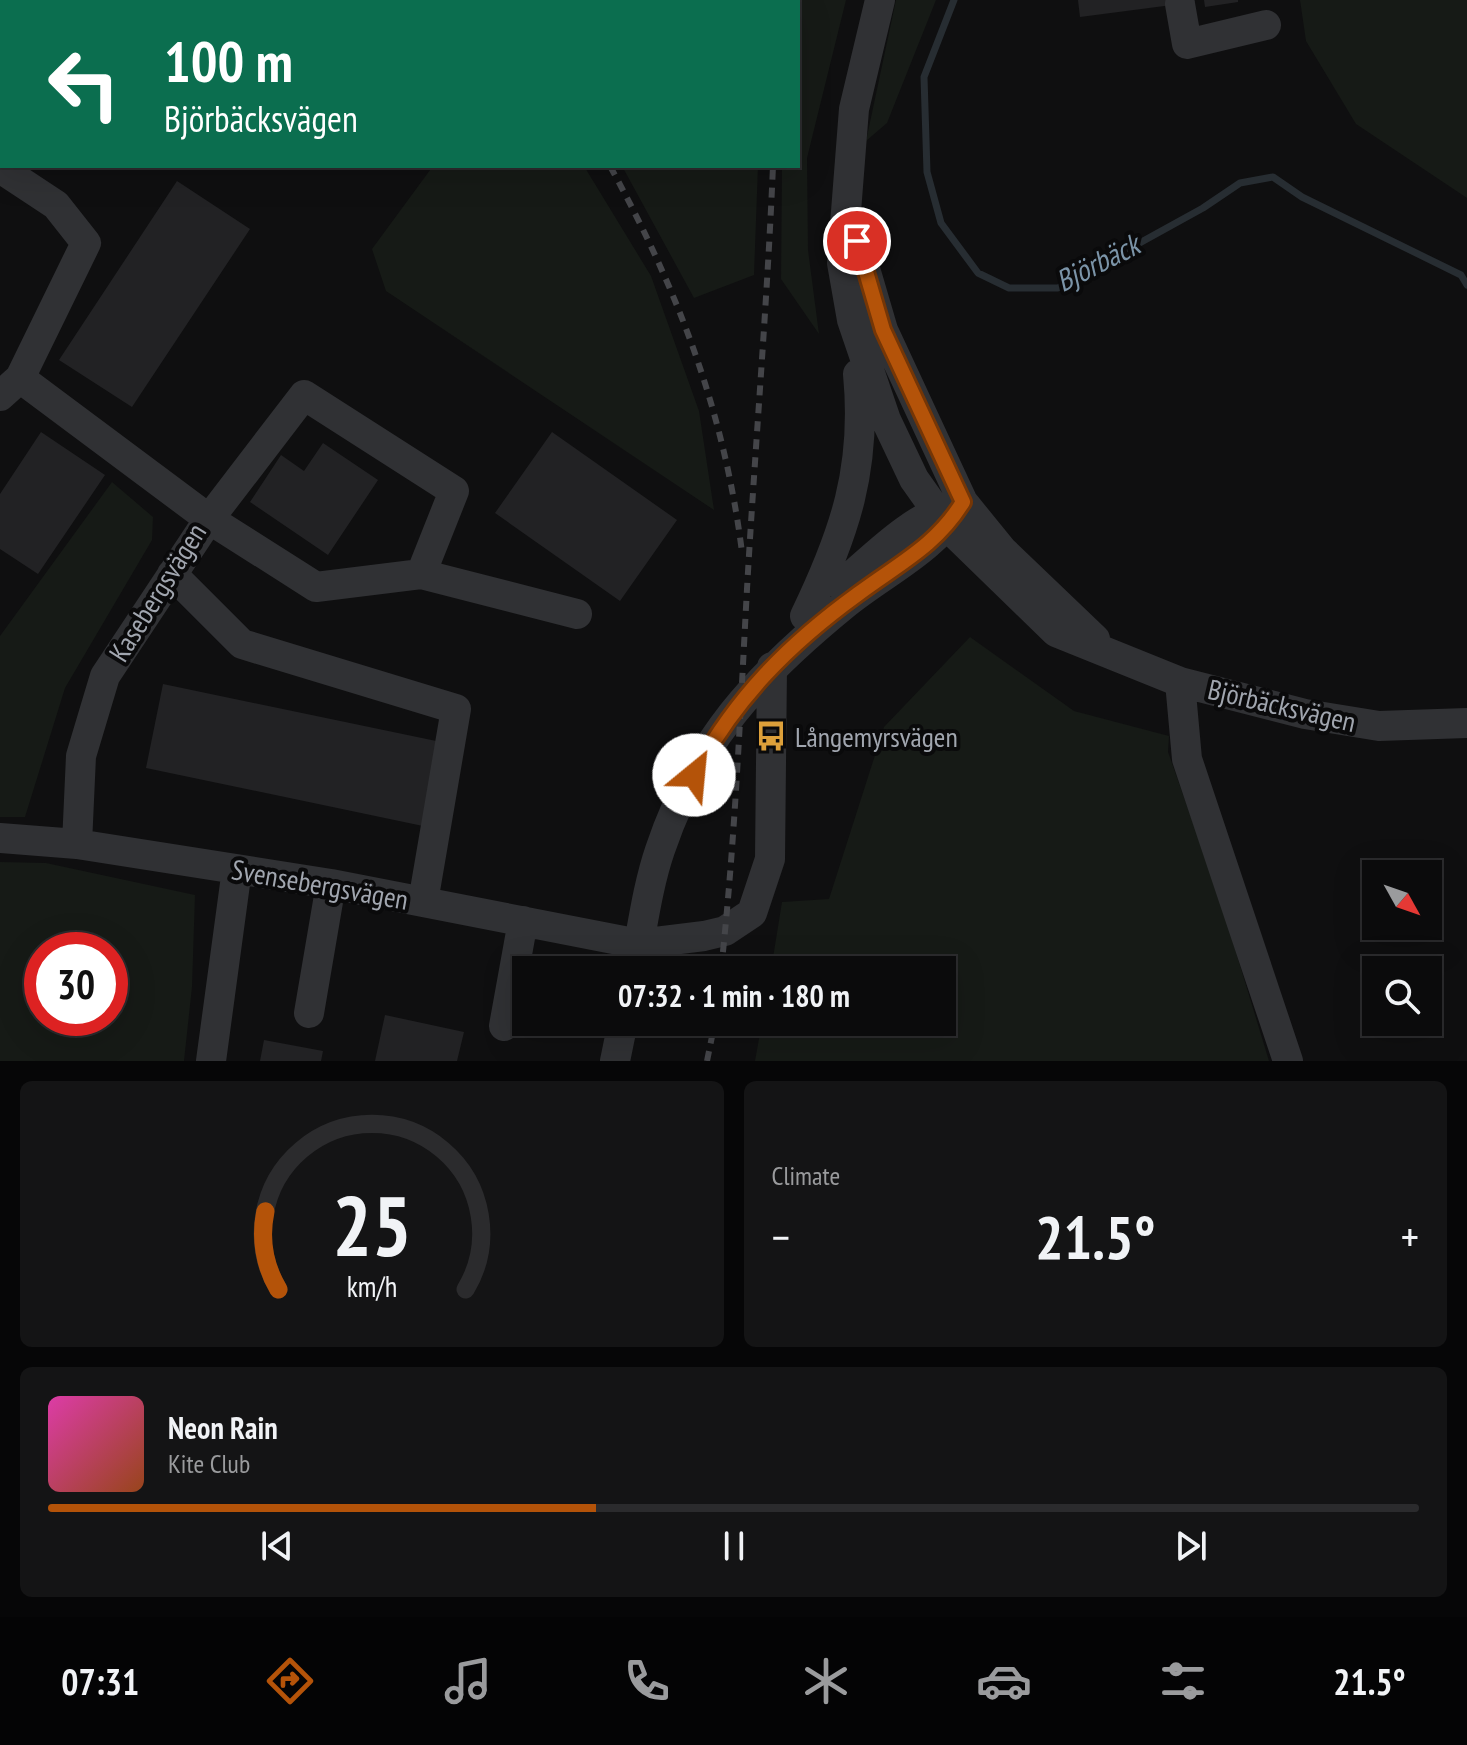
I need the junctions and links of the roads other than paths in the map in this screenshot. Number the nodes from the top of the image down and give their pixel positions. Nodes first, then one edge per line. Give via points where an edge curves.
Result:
1 (880, 0) edge
2 (1180, 4) dead end
3 (1266, 25) dead end
4 (0, 168) edge
5 (846, 191) junction
6 (852, 320) junction
7 (10, 387) edge
8 (949, 514) junction
9 (209, 519) junction
10 (172, 574) junction
11 (421, 574) junction
12 (577, 614) dead end
13 (805, 616) junction
14 (778, 660) junction
15 (1180, 682) junction
16 (1467, 723) edge
17 (0, 838) edge
18 (77, 844) junction
19 (237, 869) junction
20 (331, 884) junction
21 (423, 902) junction
22 (523, 921) junction
23 (633, 956) edge
24 (636, 956) edge
25 (639, 956) edge
26 (309, 1013) dead end
27 (504, 1026) dead end
28 (620, 1036) edge
29 (211, 1061) edge
30 (615, 1061) edge
31 (1288, 1061) edge

1 - 5 street, Björbäcksvägen via 854,109
2 - 3 street via 1187,44
4 - 7 street, Kasebergsvägen via 56,205 86,243
5 - 6 street, Björbäcksvägen via 842,263
5 - 8 street, Björbäcksvägen via 862,266
6 - 8 street, Björbäcksvägen via 886,420 914,479
6 - 13 street via 863,422 853,492 836,552
7 - 9 street, Kasebergsvägen
8 - 13 street via 907,530
8 - 14 street via 923,551 858,594
8 - 15 street, Björbäcksvägen via 1002,550 1105,649
9 - 10 street, Kasebergsvägen
9 - 11 street via 316,587
9 - 11 street via 304,395 454,491
10 - 18 street, Kasebergsvägen via 105,676 81,756
10 - 21 street via 242,644 456,709
11 - 12 street
13 - 14 street
14 - 24 street via 717,731 682,797 659,852
14 - 25 street, Svensebergsvägen via 770,859 752,913 725,931
15 - 16 street, Björbäcksvägen via 1305,714 1379,726
15 - 31 street via 1187,759
17 - 18 street, Svensebergsvägen
18 - 19 street, Svensebergsvägen
19 - 20 street, Svensebergsvägen
19 - 29 street
20 - 21 street, Svensebergsvägen
20 - 26 street
21 - 22 street, Svensebergsvägen
22 - 23 street, Svensebergsvägen
22 - 27 street
28 - 30 street

